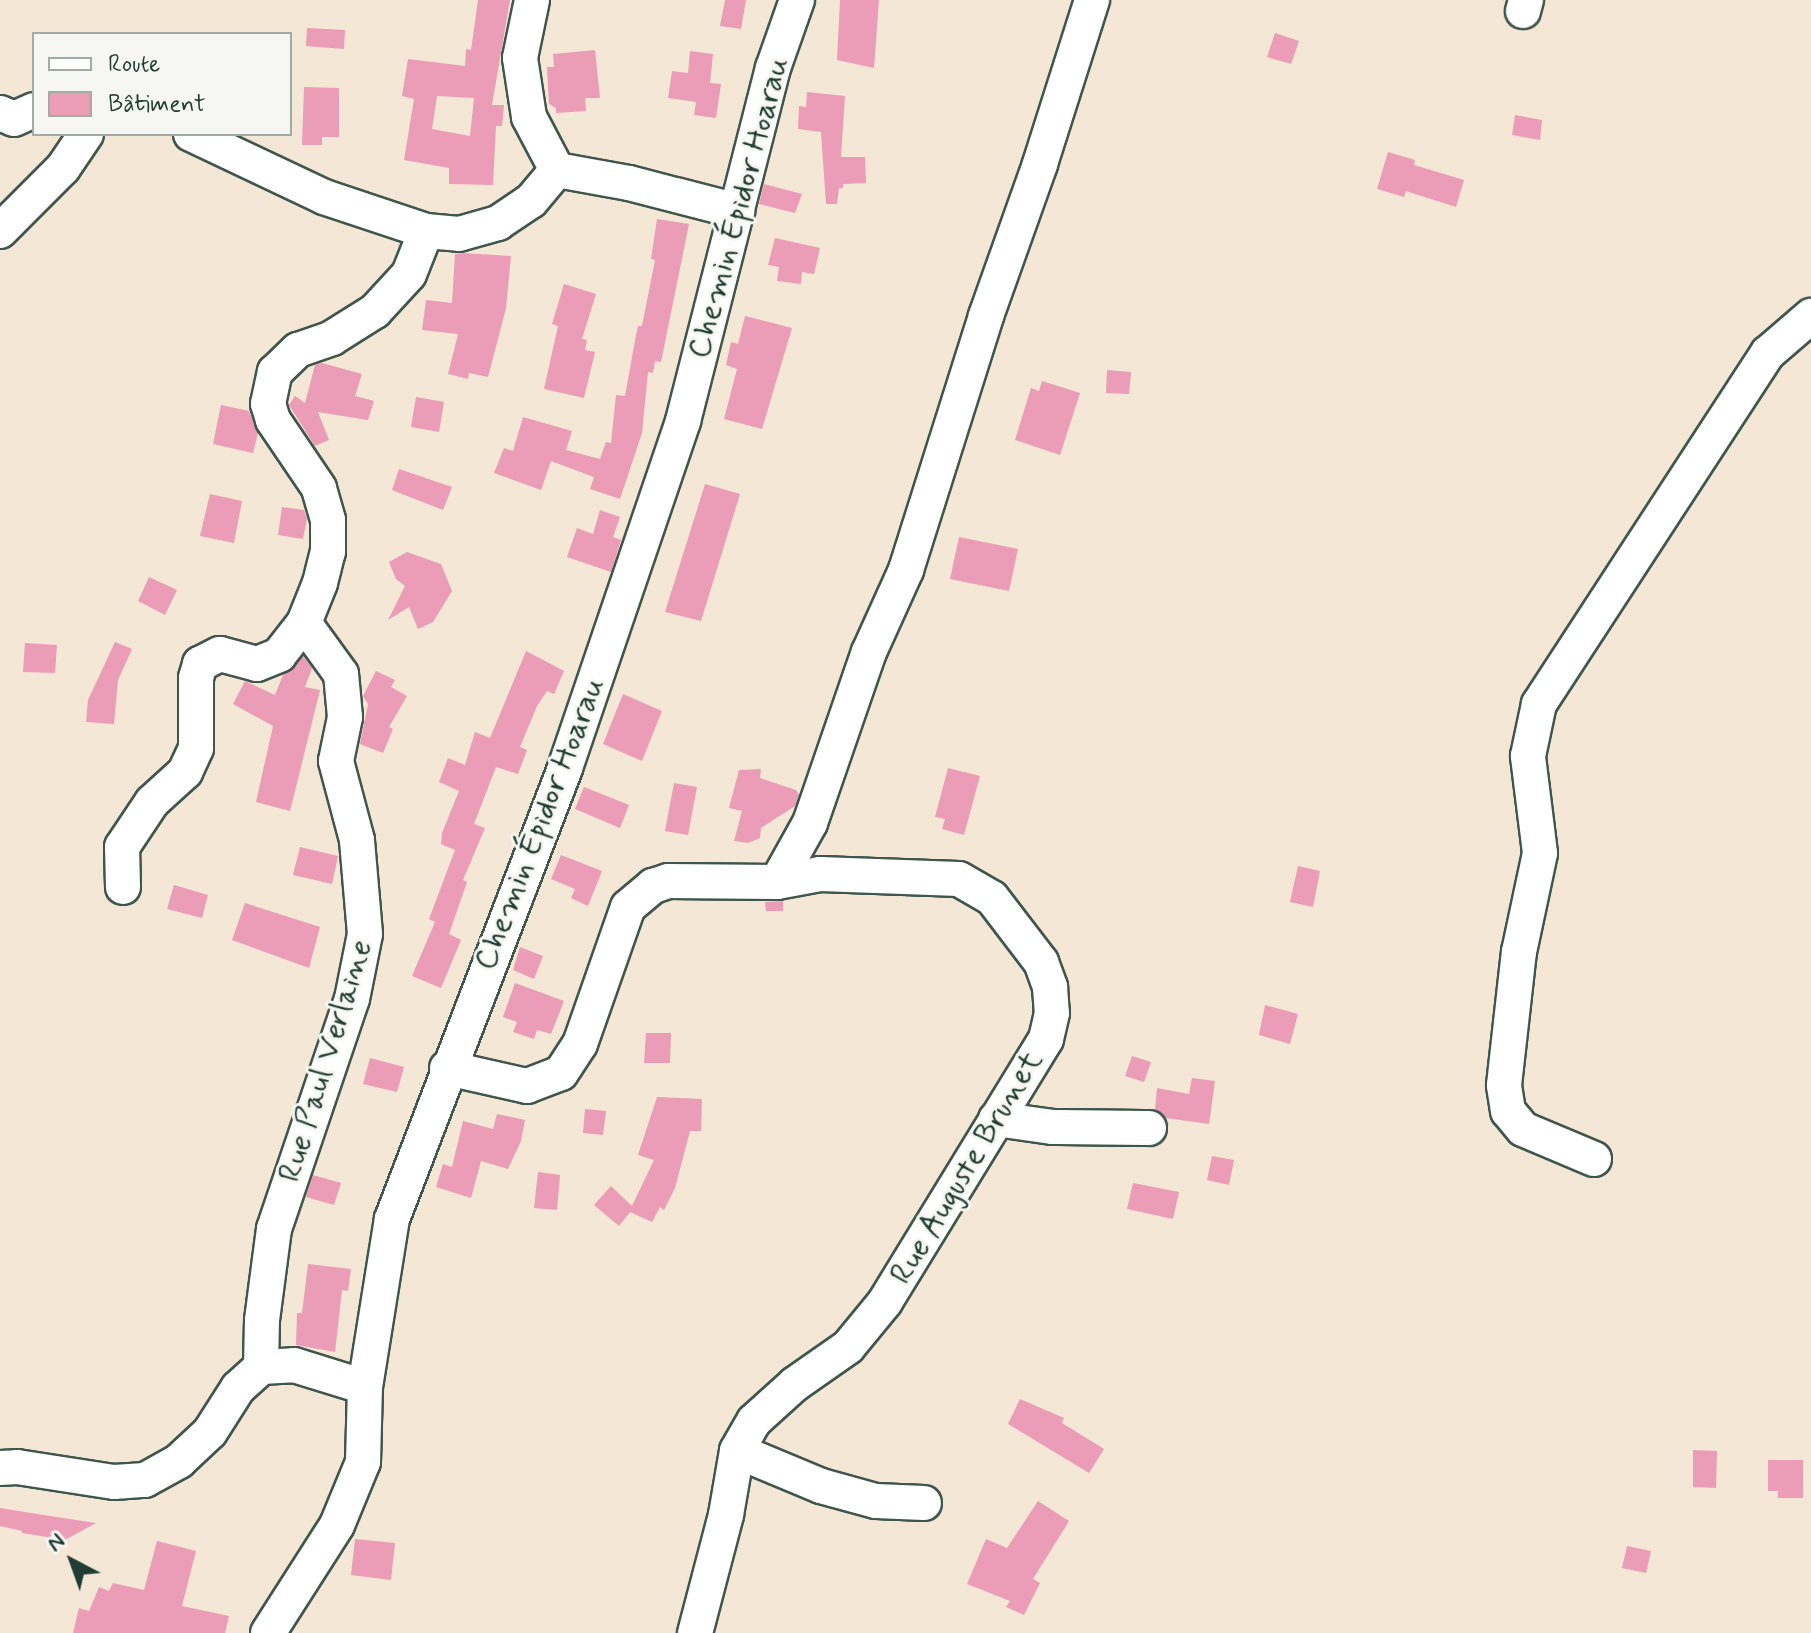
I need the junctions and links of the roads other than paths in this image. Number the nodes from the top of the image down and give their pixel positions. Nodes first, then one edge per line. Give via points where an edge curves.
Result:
1 (532, 0) edge
2 (797, 0) edge
3 (1092, 0) edge
4 (32, 111) edge
5 (0, 113) edge
6 (85, 136) edge
7 (195, 136) edge
8 (557, 170) junction
9 (737, 211) junction
10 (0, 231) edge
11 (426, 231) junction
12 (1811, 316) edge
13 (304, 623) junction
14 (777, 882) junction
15 (123, 887) dead end
16 (447, 1068) junction
17 (996, 1119) junction
18 (1149, 1128) dead end
19 (1594, 1159) dead end
20 (261, 1367) junction
21 (365, 1387) junction
22 (737, 1451) junction
23 (0, 1468) edge
24 (924, 1503) dead end
25 (268, 1633) edge
26 (695, 1633) edge

1 - 8 street via 520,58 529,117
2 - 9 street, Chemin Épidor Hoarau via 773,68
3 - 14 street via 906,570 869,652 810,823
4 - 5 street via 14,119
6 - 10 street via 63,168
7 - 11 street via 324,197
8 - 9 street
8 - 11 street via 531,201 498,223 459,234
9 - 16 street, Chemin Épidor Hoarau via 683,421 565,768
11 - 13 street via 409,274 375,311 285,359 269,388 273,420 319,488 328,520 328,552
12 - 19 street via 1768,353 1539,704 1528,756 1540,853 1519,952 1504,1085 1508,1111 1523,1129
13 - 15 street via 269,661 245,663 220,654 200,664 196,748 185,772 152,802 122,847
13 - 20 street, Rue Paul Verlaine via 341,674 345,717 336,761 357,840 365,934 352,999 274,1229
14 - 16 street, Rue Auguste Brunet via 668,881 639,895 621,922 573,1060 561,1073 527,1086
14 - 17 street, Rue Auguste Brunet via 820,874 959,879 992,898 1041,962 1052,1013 1046,1039
16 - 21 street, Chemin Épidor Hoarau via 392,1219
17 - 18 street via 1053,1127
17 - 22 street, Rue Auguste Brunet via 885,1302 848,1347 754,1421
20 - 21 street via 294,1365
20 - 23 street via 238,1388 210,1432 179,1461 145,1480 114,1482
21 - 25 street, Chemin Épidor Hoarau via 363,1462 337,1525
22 - 24 street via 862,1498
22 - 26 street, Rue Auguste Brunet

